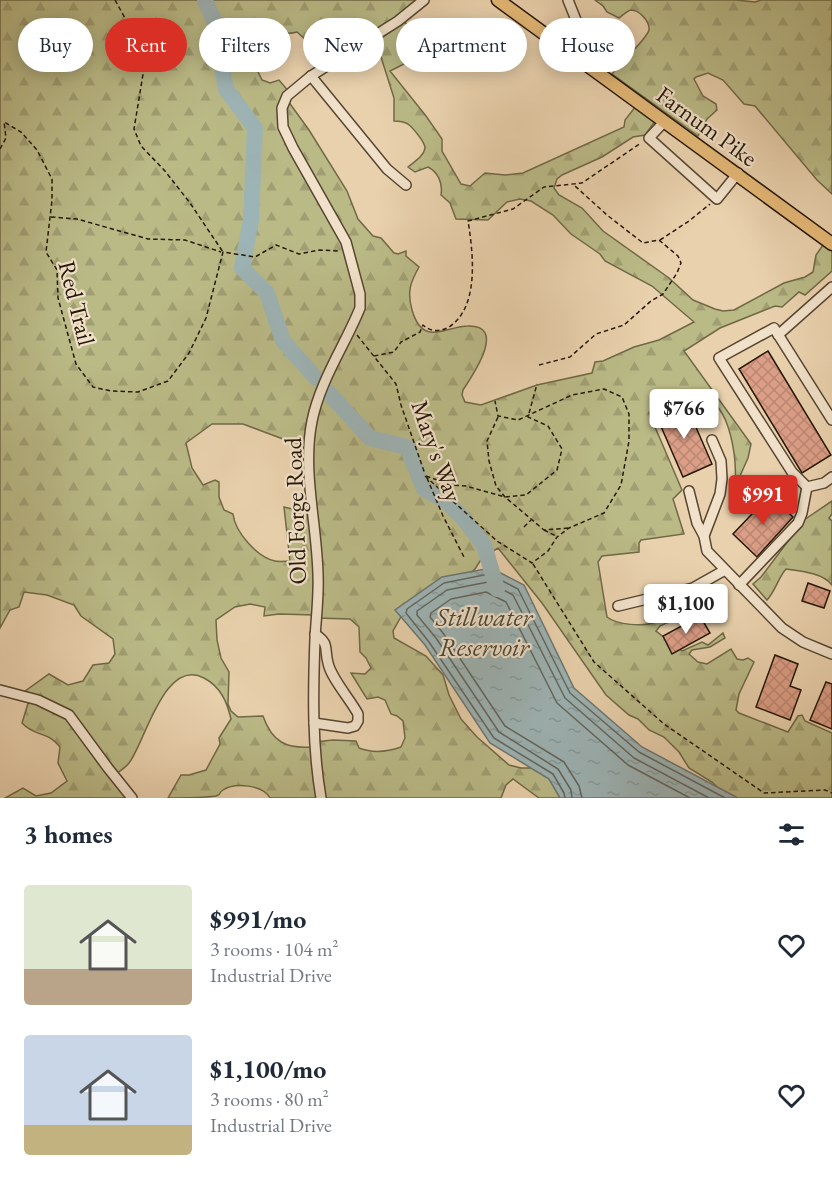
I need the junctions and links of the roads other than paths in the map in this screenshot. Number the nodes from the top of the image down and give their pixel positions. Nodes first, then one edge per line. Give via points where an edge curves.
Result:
1 (424, 0) edge
2 (498, 0) edge
3 (568, 0) edge
4 (575, 18) edge
5 (539, 30) edge
6 (596, 72) edge
7 (311, 76) junction
8 (665, 122) junction
9 (738, 173) junction
10 (406, 185) dead end
11 (832, 244) edge
12 (832, 287) edge
13 (778, 336) junction
14 (832, 420) edge
15 (712, 440) dead end
16 (832, 477) edge
17 (807, 487) junction
18 (689, 491) dead end
19 (704, 536) junction
20 (725, 570) junction
21 (739, 585) junction
22 (618, 606) dead end
23 (315, 634) junction
24 (832, 654) edge
25 (314, 662) junction
26 (328, 662) junction
27 (0, 690) edge
28 (314, 723) junction
29 (132, 798) edge
30 (321, 798) edge

1 - 7 street, Old Forge Road
2 - 5 main road, Farnum Pike
3 - 4 street
6 - 8 main road, Farnum Pike
7 - 10 street via 387,169
7 - 23 street, Old Forge Road via 284,101 283,127 343,235 360,294 360,308 320,394 308,444 318,576
8 - 9 main road, Farnum Pike
8 - 9 street via 649,138 717,199
9 - 11 main road, Farnum Pike
12 - 13 street
13 - 14 street
13 - 17 street via 774,328 719,358 792,472
15 - 19 street via 721,461 722,479
16 - 17 street
17 - 21 street via 798,523
18 - 19 street
19 - 20 street via 707,551
20 - 21 street
20 - 22 street via 693,588
21 - 24 street via 783,628
23 - 25 street, Old Forge Road
23 - 26 street via 324,640
25 - 26 street
25 - 28 street, Old Forge Road
26 - 28 street via 358,714 358,721 348,728
27 - 29 street via 38,700 69,715
28 - 30 street, Old Forge Road

